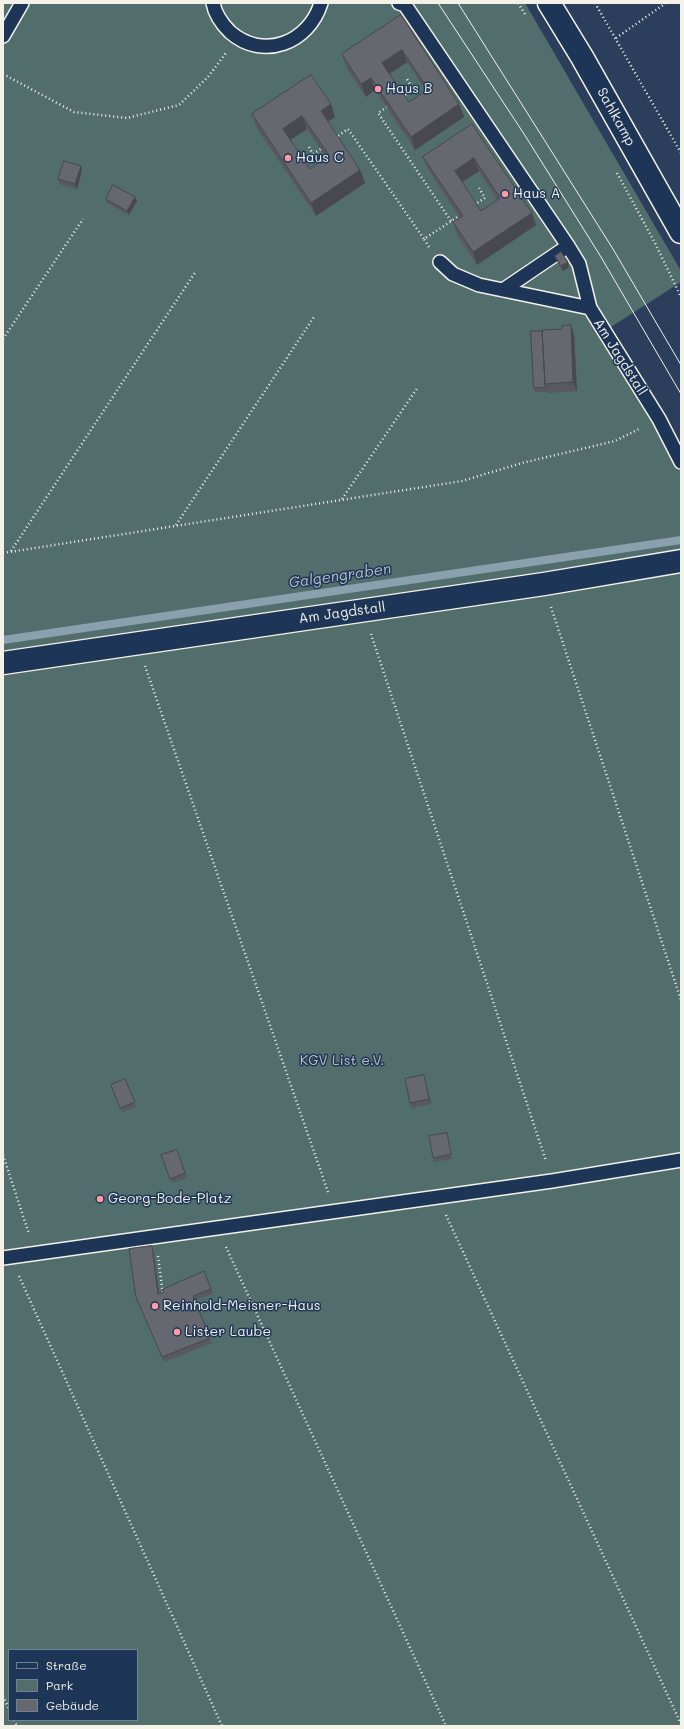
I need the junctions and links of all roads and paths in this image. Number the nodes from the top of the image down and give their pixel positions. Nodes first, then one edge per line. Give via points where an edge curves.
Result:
1 (22, 3) edge
2 (213, 3) edge
3 (320, 3) edge
4 (399, 3) edge
5 (518, 3) edge
6 (549, 3) edge
7 (595, 3) edge
8 (666, 3) edge
9 (526, 16) dead end
10 (3, 36) edge
11 (237, 38) junction
12 (616, 38) junction
13 (3, 74) edge
14 (407, 80) dead end
15 (402, 97) edge
16 (387, 107) edge
17 (335, 138) edge
18 (309, 147) dead end
19 (321, 149) edge
20 (681, 153) edge
21 (614, 168) dead end
22 (478, 188) dead end
23 (474, 205) edge
24 (459, 216) edge
25 (83, 219) dead end
26 (451, 221) junction
27 (680, 229) edge
28 (424, 240) junction
29 (568, 246) junction
30 (440, 262) joint
31 (196, 271) dead end
32 (503, 290) junction
33 (681, 297) edge
34 (590, 308) junction
35 (314, 317) dead end
36 (3, 338) edge
37 (418, 387) dead end
38 (660, 419) junction
39 (681, 462) edge
40 (342, 500) junction
41 (176, 526) junction
42 (10, 552) junction
43 (3, 553) edge
44 (681, 562) edge
45 (544, 584) junction
46 (366, 610) junction
47 (141, 641) junction
48 (3, 663) edge
49 (681, 1000) edge
50 (3, 1156) edge
51 (681, 1160) edge
52 (552, 1181) junction
53 (440, 1196) junction
54 (335, 1211) junction
55 (218, 1228) junction
56 (155, 1237) junction
57 (35, 1254) junction
58 (7, 1258) edge
59 (163, 1298) edge
60 (3, 1696) edge
61 (8, 1708) edge
62 (681, 1724) edge
63 (222, 1726) edge
64 (446, 1726) edge

1 - 10 lane
2 - 11 lane via 223,25
3 - 11 lane via 317,14 307,29 292,41 267,46 254,45
4 - 29 lane via 405,5
5 - 9 path
6 - 27 street, Sahlkamp
7 - 12 path
8 - 12 path
11 - 13 path via 208,77 179,105 127,118 74,112
12 - 20 path
14 - 15 path via 413,89
16 - 26 path via 378,113
17 - 28 path via 348,129
18 - 19 path via 313,154
21 - 33 path
22 - 23 path via 485,198
24 - 26 path
25 - 36 path
26 - 28 path
28 - 30 path
29 - 32 lane
29 - 34 lane via 579,264
30 - 32 lane, Am Jagdstall via 453,274 479,285
31 - 42 path
32 - 34 lane, Am Jagdstall
34 - 38 lane, Am Jagdstall
35 - 41 path
37 - 40 path
38 - 39 lane, Am Jagdstall
38 - 40 path via 615,441 522,463 462,481
40 - 41 path
41 - 42 path
42 - 43 path
44 - 45 street, Am Jagdstall
45 - 46 street, Am Jagdstall
45 - 49 path
46 - 47 street, Am Jagdstall
46 - 52 path via 370,629
47 - 48 street, Am Jagdstall
47 - 54 path via 145,665
50 - 57 path
51 - 52 lane
52 - 53 lane
53 - 54 lane
53 - 62 path via 446,1214
54 - 55 lane
55 - 56 lane
55 - 64 path
56 - 57 lane
56 - 59 path
57 - 58 lane
58 - 63 path
60 - 61 path

